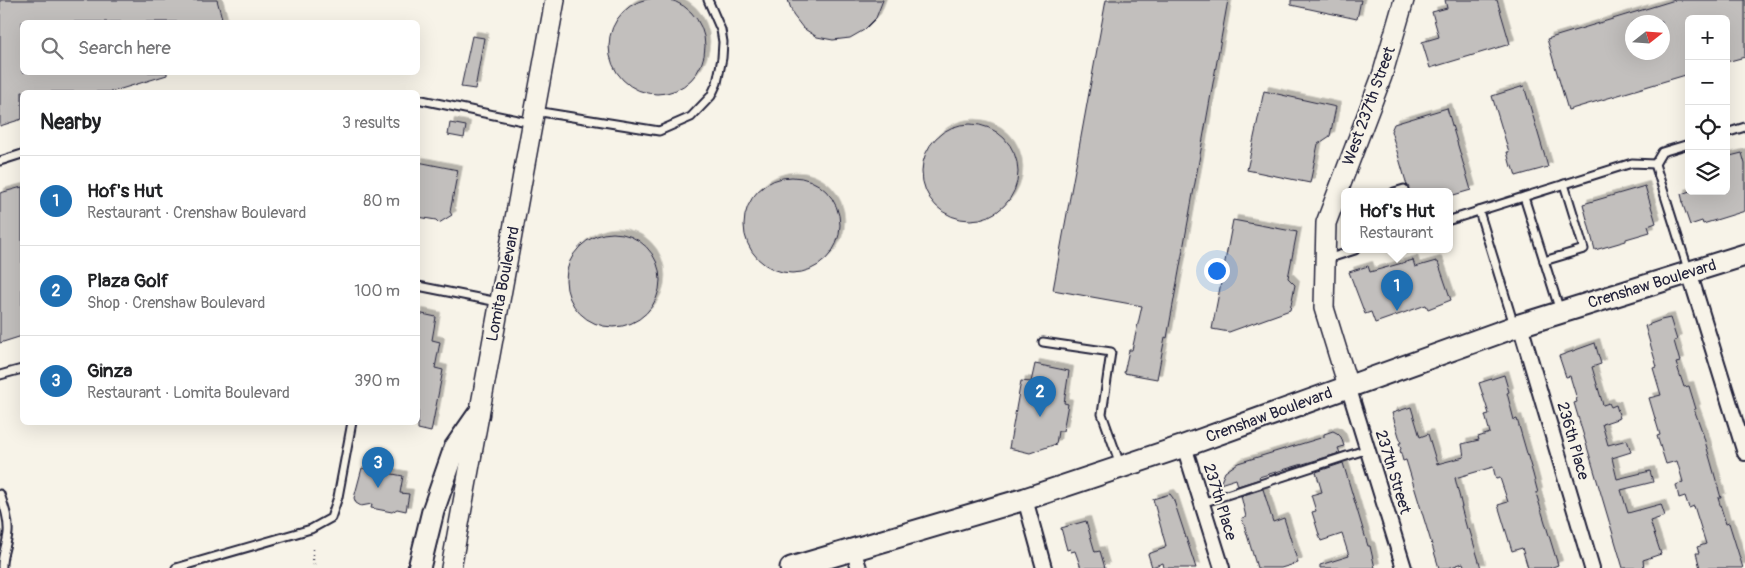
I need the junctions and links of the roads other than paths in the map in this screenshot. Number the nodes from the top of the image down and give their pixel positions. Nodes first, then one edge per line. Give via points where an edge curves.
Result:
1 (555, 0) edge
2 (708, 0) edge
3 (1404, 0) edge
4 (422, 100) dead end
5 (533, 117) junction
6 (1745, 127) edge
7 (1730, 132) edge
8 (1685, 145) edge
9 (20, 155) edge
10 (0, 161) edge
11 (1655, 164) junction
12 (1564, 184) junction
13 (1343, 188) edge
14 (1341, 193) edge
15 (1524, 197) junction
16 (1479, 211) junction
17 (1453, 219) edge
18 (1345, 253) edge
19 (1745, 255) edge
20 (1325, 259) junction
21 (1544, 261) junction
22 (1689, 272) junction
23 (420, 286) edge
24 (499, 302) junction
25 (1560, 312) junction
26 (1517, 326) junction
27 (1043, 342) dead end
28 (20, 370) edge
29 (0, 375) edge
30 (1348, 386) junction
31 (478, 415) junction
32 (351, 425) edge
33 (1184, 446) junction
34 (1368, 449) junction
35 (1745, 453) edge
36 (1121, 467) junction
37 (0, 494) edge
38 (1025, 499) junction
39 (1202, 503) junction
40 (856, 559) edge
41 (2, 568) edge
42 (176, 568) edge
43 (419, 568) edge
44 (450, 568) edge
45 (791, 568) edge
46 (1044, 568) edge
47 (1222, 568) edge
48 (1404, 568) edge
49 (1592, 568) edge

1 - 5 main road, Lomita Boulevard
2 - 5 lane via 721,30 722,58 711,96 691,117 659,131
3 - 13 main road, West 237th Street via 1382,76
4 - 5 lane
5 - 24 main road, Lomita Boulevard
6 - 7 lane
8 - 11 lane via 1662,152
9 - 10 lane
11 - 12 lane via 1632,163
11 - 22 lane
12 - 15 lane
12 - 21 lane via 1584,249
14 - 20 main road, West 237th Street via 1326,223
15 - 16 lane
15 - 21 lane
16 - 17 lane
16 - 26 lane
18 - 20 lane
19 - 22 main road, Crenshaw Boulevard
20 - 30 main road, West 237th Street via 1324,308
21 - 25 lane
22 - 25 main road, Crenshaw Boulevard
22 - 35 street
23 - 24 lane
24 - 31 main road, Lomita Boulevard
25 - 26 main road, Crenshaw Boulevard
26 - 30 main road, Crenshaw Boulevard
26 - 49 street, 236th Place
27 - 36 lane via 1110,352 1102,414
28 - 29 lane
30 - 33 main road, Crenshaw Boulevard
30 - 34 street, 237th Street
31 - 43 main road via 455,448 433,511
31 - 44 main road, Lomita Boulevard
32 - 42 lane via 331,518 312,529
33 - 36 main road, Crenshaw Boulevard
33 - 39 street, 237th Place
34 - 39 lane
34 - 48 street, 237th Street
36 - 38 main road, Crenshaw Boulevard
37 - 41 lane via 8,533
38 - 40 main road, Crenshaw Boulevard
38 - 46 street
39 - 47 street, 237th Place
40 - 45 main road, Crenshaw Boulevard

